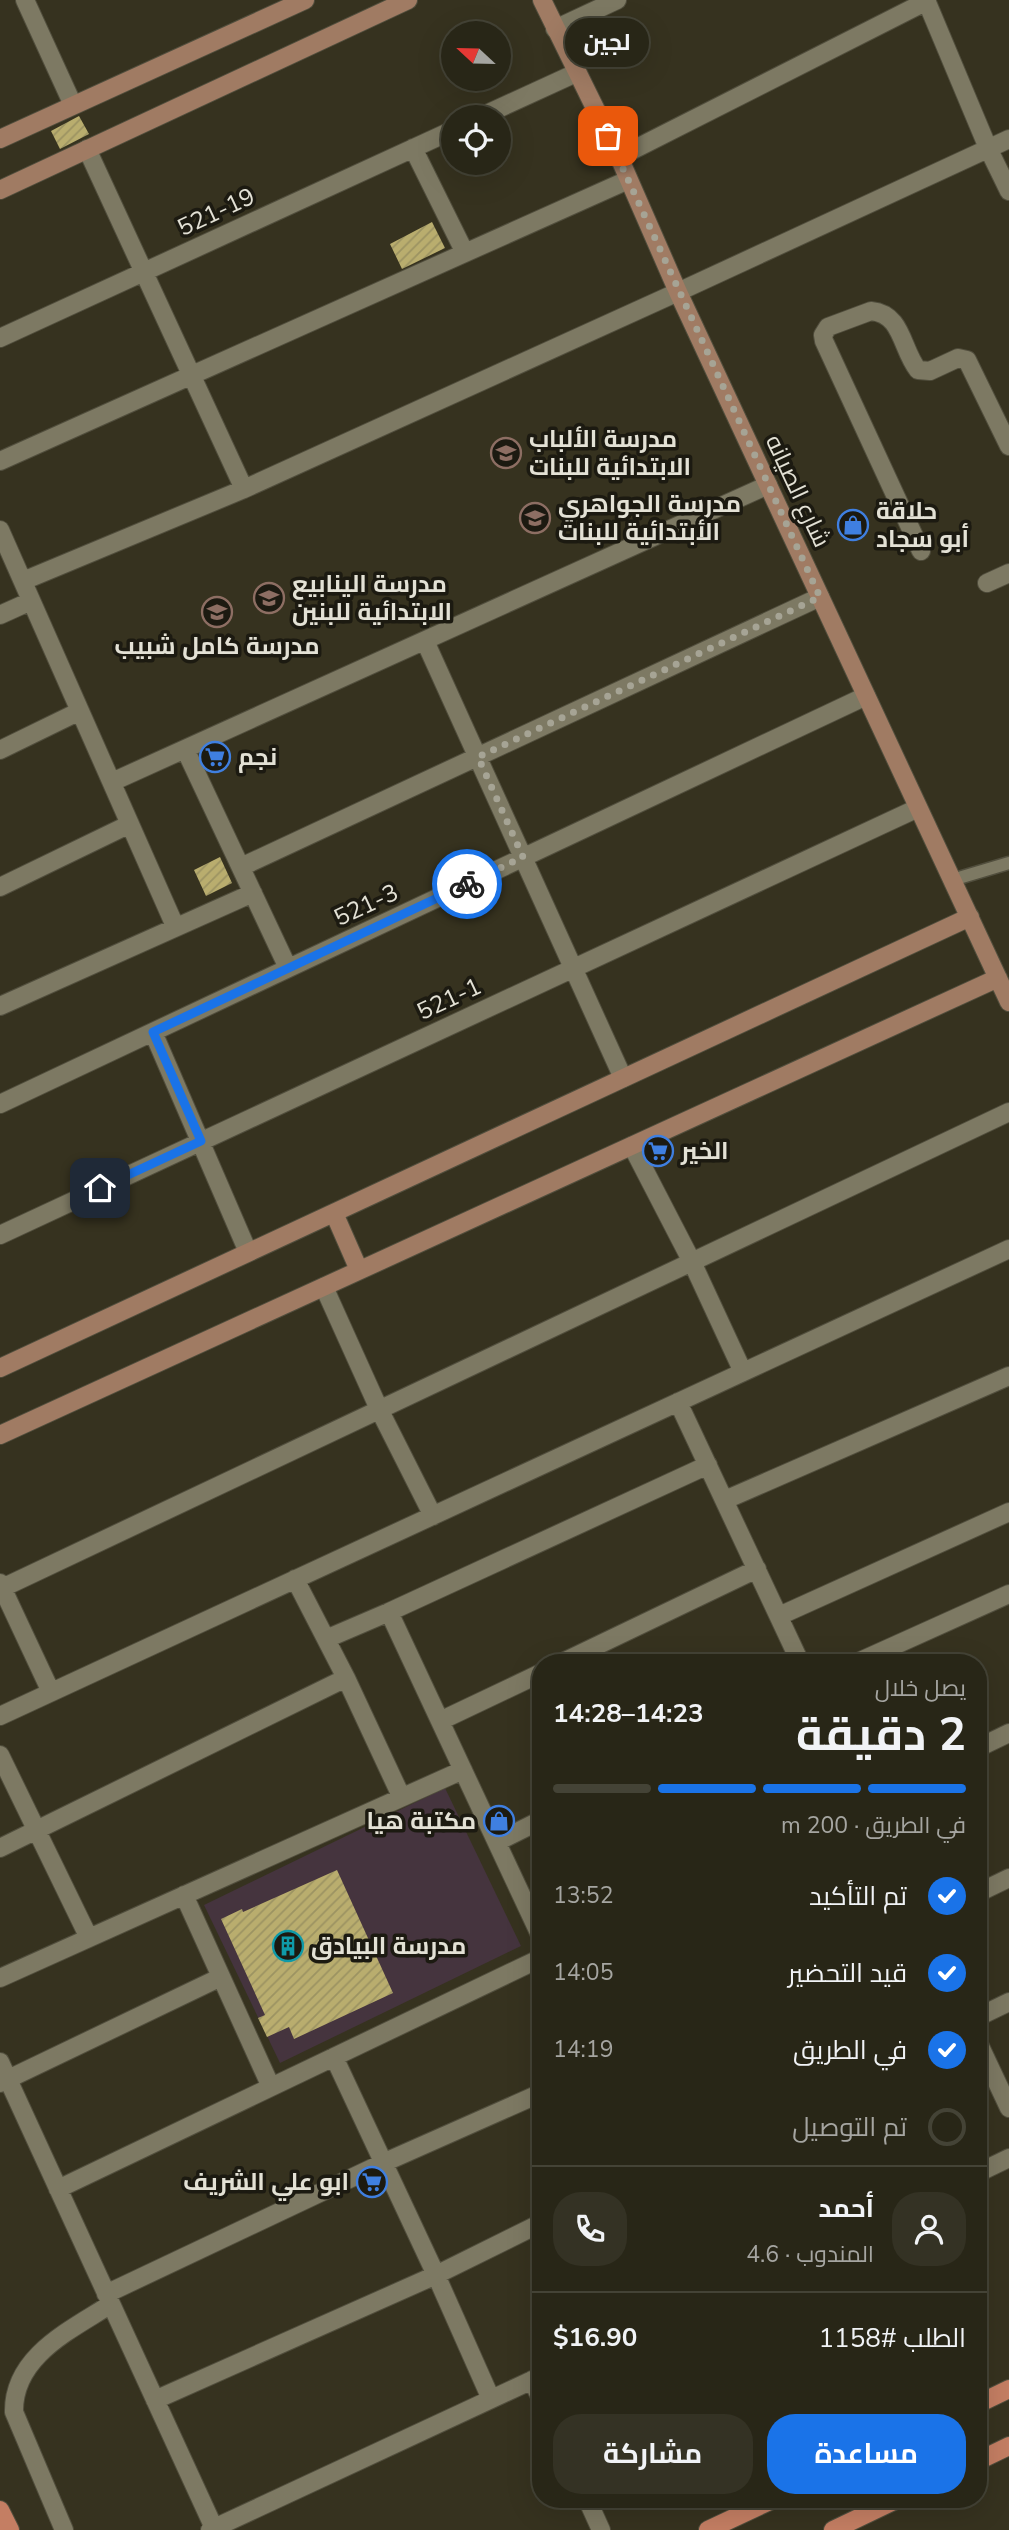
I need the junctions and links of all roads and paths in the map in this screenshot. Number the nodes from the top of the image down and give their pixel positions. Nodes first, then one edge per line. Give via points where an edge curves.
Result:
1 (25, 0) edge
2 (305, 0) edge
3 (408, 0) edge
4 (542, 0) edge
5 (617, 0) edge
6 (927, 1) edge
7 (555, 29) junction
8 (576, 73) junction
9 (506, 105) edge
10 (73, 106) junction
11 (441, 135) edge
12 (0, 139) edge
13 (1009, 139) edge
14 (413, 148) junction
15 (988, 148) junction
16 (87, 149) junction
17 (619, 157) junction
18 (628, 180) junction
19 (0, 190) edge
20 (1009, 191) edge
21 (465, 253) junction
22 (144, 272) junction
23 (678, 292) junction
24 (0, 338) edge
25 (192, 375) junction
26 (1009, 446) edge
27 (0, 461) edge
28 (768, 485) junction
29 (244, 489) junction
30 (0, 530) edge
31 (921, 551) dead end
32 (1009, 573) edge
33 (23, 581) junction
34 (987, 583) dead end
35 (820, 597) junction
36 (31, 601) junction
37 (0, 615) edge
38 (425, 640) junction
39 (866, 696) junction
40 (80, 711) junction
41 (185, 749) junction
42 (0, 750) edge
43 (478, 757) junction
44 (112, 782) junction
45 (918, 808) junction
46 (130, 824) junction
47 (523, 857) junction
48 (1009, 863) edge
49 (242, 867) junction
50 (952, 880) junction
51 (0, 887) edge
52 (253, 892) junction
53 (970, 917) junction
54 (176, 926) junction
55 (289, 968) junction
56 (573, 968) junction
57 (1004, 975) edge
58 (1009, 1002) edge
59 (0, 1006) edge
60 (153, 1032) junction
61 (623, 1078) junction
62 (0, 1104) edge
63 (1009, 1112) edge
64 (201, 1141) junction
65 (632, 1146) junction
66 (334, 1213) junction
67 (0, 1235) edge
68 (1009, 1249) edge
69 (248, 1252) junction
70 (692, 1262) junction
71 (359, 1270) junction
72 (324, 1287) junction
73 (0, 1368) edge
74 (744, 1372) junction
75 (1009, 1376) edge
76 (678, 1402) junction
77 (379, 1409) junction
78 (0, 1435) edge
79 (708, 1465) junction
80 (725, 1500) junction
81 (1009, 1512) edge
82 (433, 1516) junction
83 (757, 1569) junction
84 (295, 1579) junction
85 (1, 1586) edge
86 (1009, 1594) edge
87 (389, 1612) junction
88 (779, 1616) junction
89 (326, 1639) junction
90 (580, 1654) edge
91 (796, 1654) edge
92 (876, 1654) edge
93 (532, 1677) edge
94 (346, 1678) junction
95 (51, 1692) junction
96 (0, 1716) edge
97 (440, 1721) junction
98 (1009, 1733) edge
99 (987, 1744) edge
100 (0, 1755) edge
101 (463, 1770) junction
102 (401, 1796) junction
103 (532, 1824) edge
104 (38, 1830) junction
105 (497, 1842) junction
106 (0, 1847) edge
107 (1009, 1878) edge
108 (987, 1889) edge
109 (184, 1895) junction
110 (532, 1918) edge
111 (89, 1938) junction
112 (532, 1962) edge
113 (221, 1977) junction
114 (0, 1978) edge
115 (1009, 2002) edge
116 (987, 2013) edge
117 (334, 2057) junction
118 (987, 2061) edge
119 (0, 2062) edge
120 (4, 2081) edge
121 (271, 2087) junction
122 (532, 2097) edge
123 (1009, 2108) edge
124 (1009, 2158) edge
125 (383, 2163) junction
126 (987, 2169) edge
127 (58, 2189) junction
128 (532, 2227) edge
129 (436, 2275) junction
130 (109, 2299) junction
131 (532, 2380) edge
132 (1009, 2389) edge
133 (491, 2399) junction
134 (155, 2400) junction
135 (987, 2400) edge
136 (7, 2403) edge
137 (1009, 2446) edge
138 (987, 2456) edge
139 (591, 2508) edge
140 (755, 2508) edge
141 (879, 2508) edge
142 (0, 2510) edge
143 (212, 2529) edge
144 (10, 2530) edge
145 (64, 2530) edge
146 (601, 2530) edge
147 (708, 2530) edge
148 (833, 2530) edge

1 - 10 street
2 - 10 street
3 - 16 street
4 - 7 street, شارع الصيانه
5 - 7 street
6 - 15 street
6 - 17 street
7 - 8 street, شارع الصيانه
8 - 9 street
8 - 17 street, شارع الصيانه
10 - 12 street
11 - 14 street, 521-19
13 - 15 street
14 - 21 street
14 - 22 street, 521-19
15 - 20 street
15 - 23 street
16 - 19 street
16 - 22 street
17 - 18 street, شارع الصيانه
18 - 21 street
18 - 23 street, شارع الصيانه
21 - 25 street
22 - 24 street, 521-19
22 - 25 street
23 - 28 street, شارع الصيانه
23 - 29 street
25 - 27 street
25 - 29 street
26 - 31 street via 967,360 958,358 930,371 918,370 895,322 878,311 828,327 824,341
28 - 35 street, شارع الصيانه
28 - 38 street
29 - 33 street
30 - 33 street
32 - 34 street
33 - 36 street
35 - 39 street, شارع الصيانه
35 - 43 street
36 - 37 street
36 - 40 street
38 - 41 street
38 - 43 street
39 - 45 street, شارع الصيانه
39 - 47 street, 521-3
40 - 42 street
40 - 44 street
41 - 44 street
41 - 49 street
43 - 47 street
43 - 49 street
44 - 46 street
45 - 50 street, شارع الصيانه
45 - 56 street, 521-1
46 - 51 street
46 - 54 street
47 - 55 street, 521-3
47 - 56 street
48 - 50 lane
49 - 52 street
50 - 53 street, شارع الصيانه
52 - 54 street
52 - 55 street
53 - 57 street, شارع الصيانه
53 - 61 street
54 - 59 street
55 - 60 street, 521-3
56 - 61 street
56 - 64 street, 521-1
57 - 58 street, شارع الصيانه
57 - 65 street
60 - 62 street, 521-3
60 - 64 street
61 - 66 street
63 - 70 street
64 - 67 street, 521-1
64 - 69 street
65 - 70 street
65 - 71 street
66 - 69 street
66 - 71 street
68 - 74 street
69 - 73 street
70 - 74 street
70 - 77 street
71 - 72 street
72 - 77 street
72 - 78 street
74 - 76 street
75 - 80 street
76 - 79 street
76 - 82 street
77 - 82 street
77 - 85 street
79 - 80 street
79 - 87 street
80 - 83 street
81 - 88 street
82 - 84 street
83 - 88 street
83 - 90 street
84 - 89 street
84 - 95 street
85 - 95 street
86 - 92 street
87 - 89 street
87 - 97 street
88 - 91 street
89 - 94 street
93 - 97 street
94 - 102 street
94 - 104 street
95 - 96 street
97 - 101 street
98 - 99 street
100 - 104 street
101 - 102 street
101 - 105 street
102 - 109 street
103 - 105 street
104 - 106 street
104 - 111 street
105 - 110 street
107 - 108 street
109 - 111 street
109 - 113 street
111 - 114 street
112 - 117 street
113 - 120 street
113 - 121 street
115 - 116 street
117 - 121 street
117 - 125 street
118 - 123 street
119 - 120 street
120 - 127 street
121 - 127 street
122 - 125 street
124 - 126 street
125 - 129 street
125 - 130 street
127 - 130 street
128 - 129 street
129 - 133 street
129 - 134 street
130 - 134 street
130 - 136 street via 43,2349
131 - 133 street
132 - 135 main road
133 - 143 street
134 - 143 street
136 - 145 street
137 - 138 main road
139 - 146 street
140 - 147 main road
141 - 148 main road
142 - 144 main road

